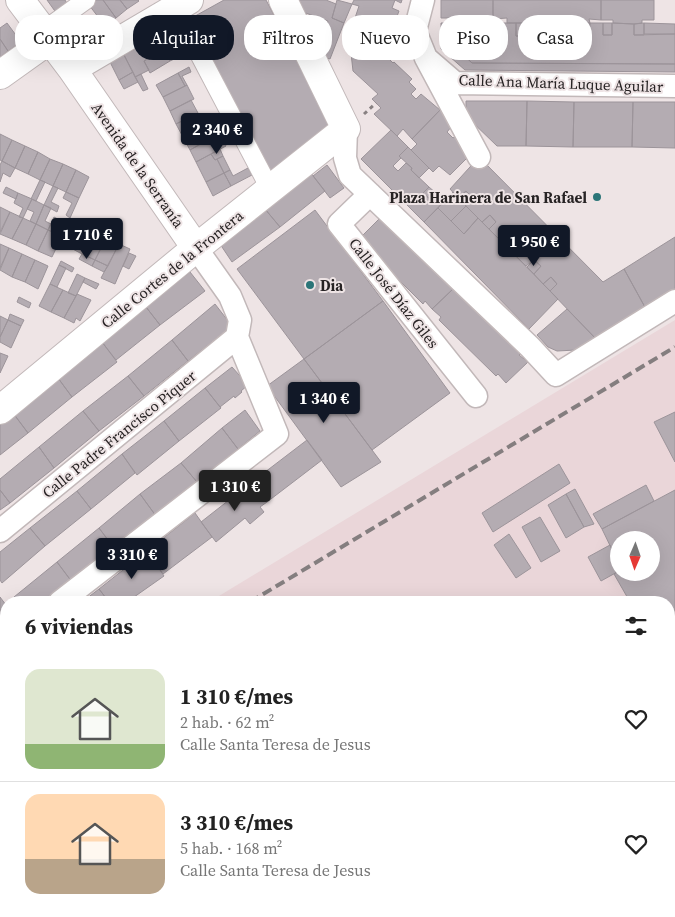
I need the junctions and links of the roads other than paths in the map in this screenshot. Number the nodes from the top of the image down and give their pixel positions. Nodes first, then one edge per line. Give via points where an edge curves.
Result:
1 (20, 0) edge
2 (86, 0) edge
3 (283, 0) edge
4 (423, 0) edge
5 (173, 5) edge
6 (31, 15) edge
7 (69, 15) edge
8 (419, 15) edge
9 (18, 60) edge
10 (65, 60) edge
11 (427, 60) edge
12 (428, 60) edge
13 (72, 69) junction
14 (0, 75) edge
15 (675, 86) edge
16 (346, 129) junction
17 (479, 157) dead end
18 (270, 190) junction
19 (370, 194) junction
20 (196, 248) junction
21 (675, 301) edge
22 (238, 338) junction
23 (476, 396) dead end
24 (0, 410) edge
25 (0, 531) edge
26 (68, 596) edge

1 - 6 street, Avenida de la Serranía
2 - 7 street
3 - 16 street
4 - 8 street
5 - 13 street
5 - 18 street
9 - 14 street
10 - 13 street, Avenida de la Serranía
11 - 17 street
12 - 15 street, Calle Ana María Luque Aguilar via 455,83
13 - 20 street, Avenida de la Serranía
16 - 18 street, Calle Cortes de la Frontera
16 - 19 street via 344,158 350,175
18 - 20 street, Calle Cortes de la Frontera
19 - 21 street via 556,375
19 - 23 street, Calle José Díaz Giles via 339,224
20 - 22 street, Avenida de la Serranía via 230,296 240,320
20 - 24 street, Calle Cortes de la Frontera
22 - 25 street, Calle Padre Francisco Piquer
22 - 26 street via 276,434

